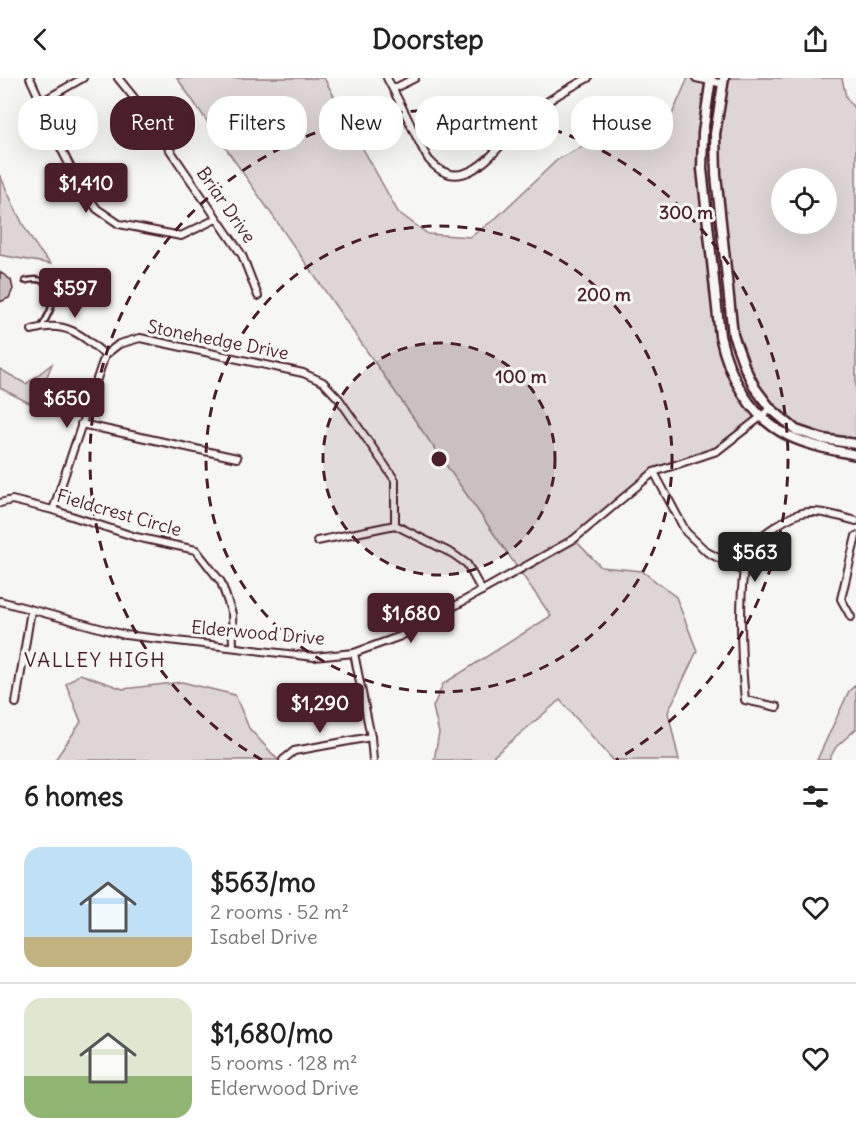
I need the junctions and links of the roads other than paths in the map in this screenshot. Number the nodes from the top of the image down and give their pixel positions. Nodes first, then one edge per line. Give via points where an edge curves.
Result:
1 (30, 78) edge
2 (83, 78) edge
3 (118, 78) edge
4 (387, 78) edge
5 (415, 78) edge
6 (696, 78) edge
7 (586, 79) edge
8 (711, 80) edge
9 (724, 81) edge
10 (393, 89) junction
11 (38, 96) edge
12 (52, 96) edge
13 (62, 150) edge
14 (216, 219) junction
15 (25, 281) dead end
16 (258, 296) dead end
17 (42, 327) junction
18 (32, 330) dead end
19 (105, 355) junction
20 (770, 408) junction
21 (762, 416) junction
22 (81, 424) junction
23 (856, 444) edge
24 (856, 455) edge
25 (237, 458) dead end
26 (654, 472) junction
27 (0, 503) edge
28 (53, 510) junction
29 (856, 521) edge
30 (395, 525) junction
31 (856, 536) edge
32 (317, 541) dead end
33 (743, 571) junction
34 (482, 591) junction
35 (0, 601) edge
36 (31, 610) junction
37 (851, 617) dead end
38 (233, 646) junction
39 (354, 652) junction
40 (16, 703) dead end
41 (777, 707) dead end
42 (371, 736) junction
43 (283, 760) edge
44 (373, 760) edge

1 - 11 street
2 - 12 street
3 - 14 street, Briar Drive
4 - 10 street
5 - 10 street
6 - 8 street
7 - 10 street via 529,115 479,167 451,175 428,158
8 - 9 street
8 - 21 street via 702,169 720,336 734,379
9 - 20 street via 715,134 716,175 733,335 755,388
13 - 14 street via 97,209 119,224 181,236
14 - 16 street, Briar Drive via 242,255
15 - 17 lane via 43,280 52,290 52,307
17 - 18 street
17 - 19 street via 55,326 82,334
19 - 22 street
19 - 30 street, Stonehedge Drive via 119,344 140,338 303,373 323,382 395,480
20 - 21 street, Elderwood Drive
20 - 23 street via 796,430
21 - 24 street via 788,436
21 - 26 street, Elderwood Drive via 717,452
22 - 25 street
22 - 28 street
26 - 33 street via 686,532 707,552
26 - 34 street, Elderwood Drive via 574,539
27 - 28 street, Fieldcrest Circle via 12,500
28 - 38 street, Fieldcrest Circle via 136,537 196,550 221,582 232,614
29 - 33 street via 802,513 772,529 752,546
30 - 32 street
30 - 34 street via 453,554 466,564
31 - 37 street via 841,599
33 - 41 street via 741,660 745,700
34 - 39 street, Elderwood Drive via 401,636
35 - 36 street, Elderwood Drive
36 - 38 street, Elderwood Drive via 125,635
36 - 40 street
38 - 39 street, Elderwood Drive via 314,657
39 - 42 street
42 - 43 street via 294,751
42 - 44 street

